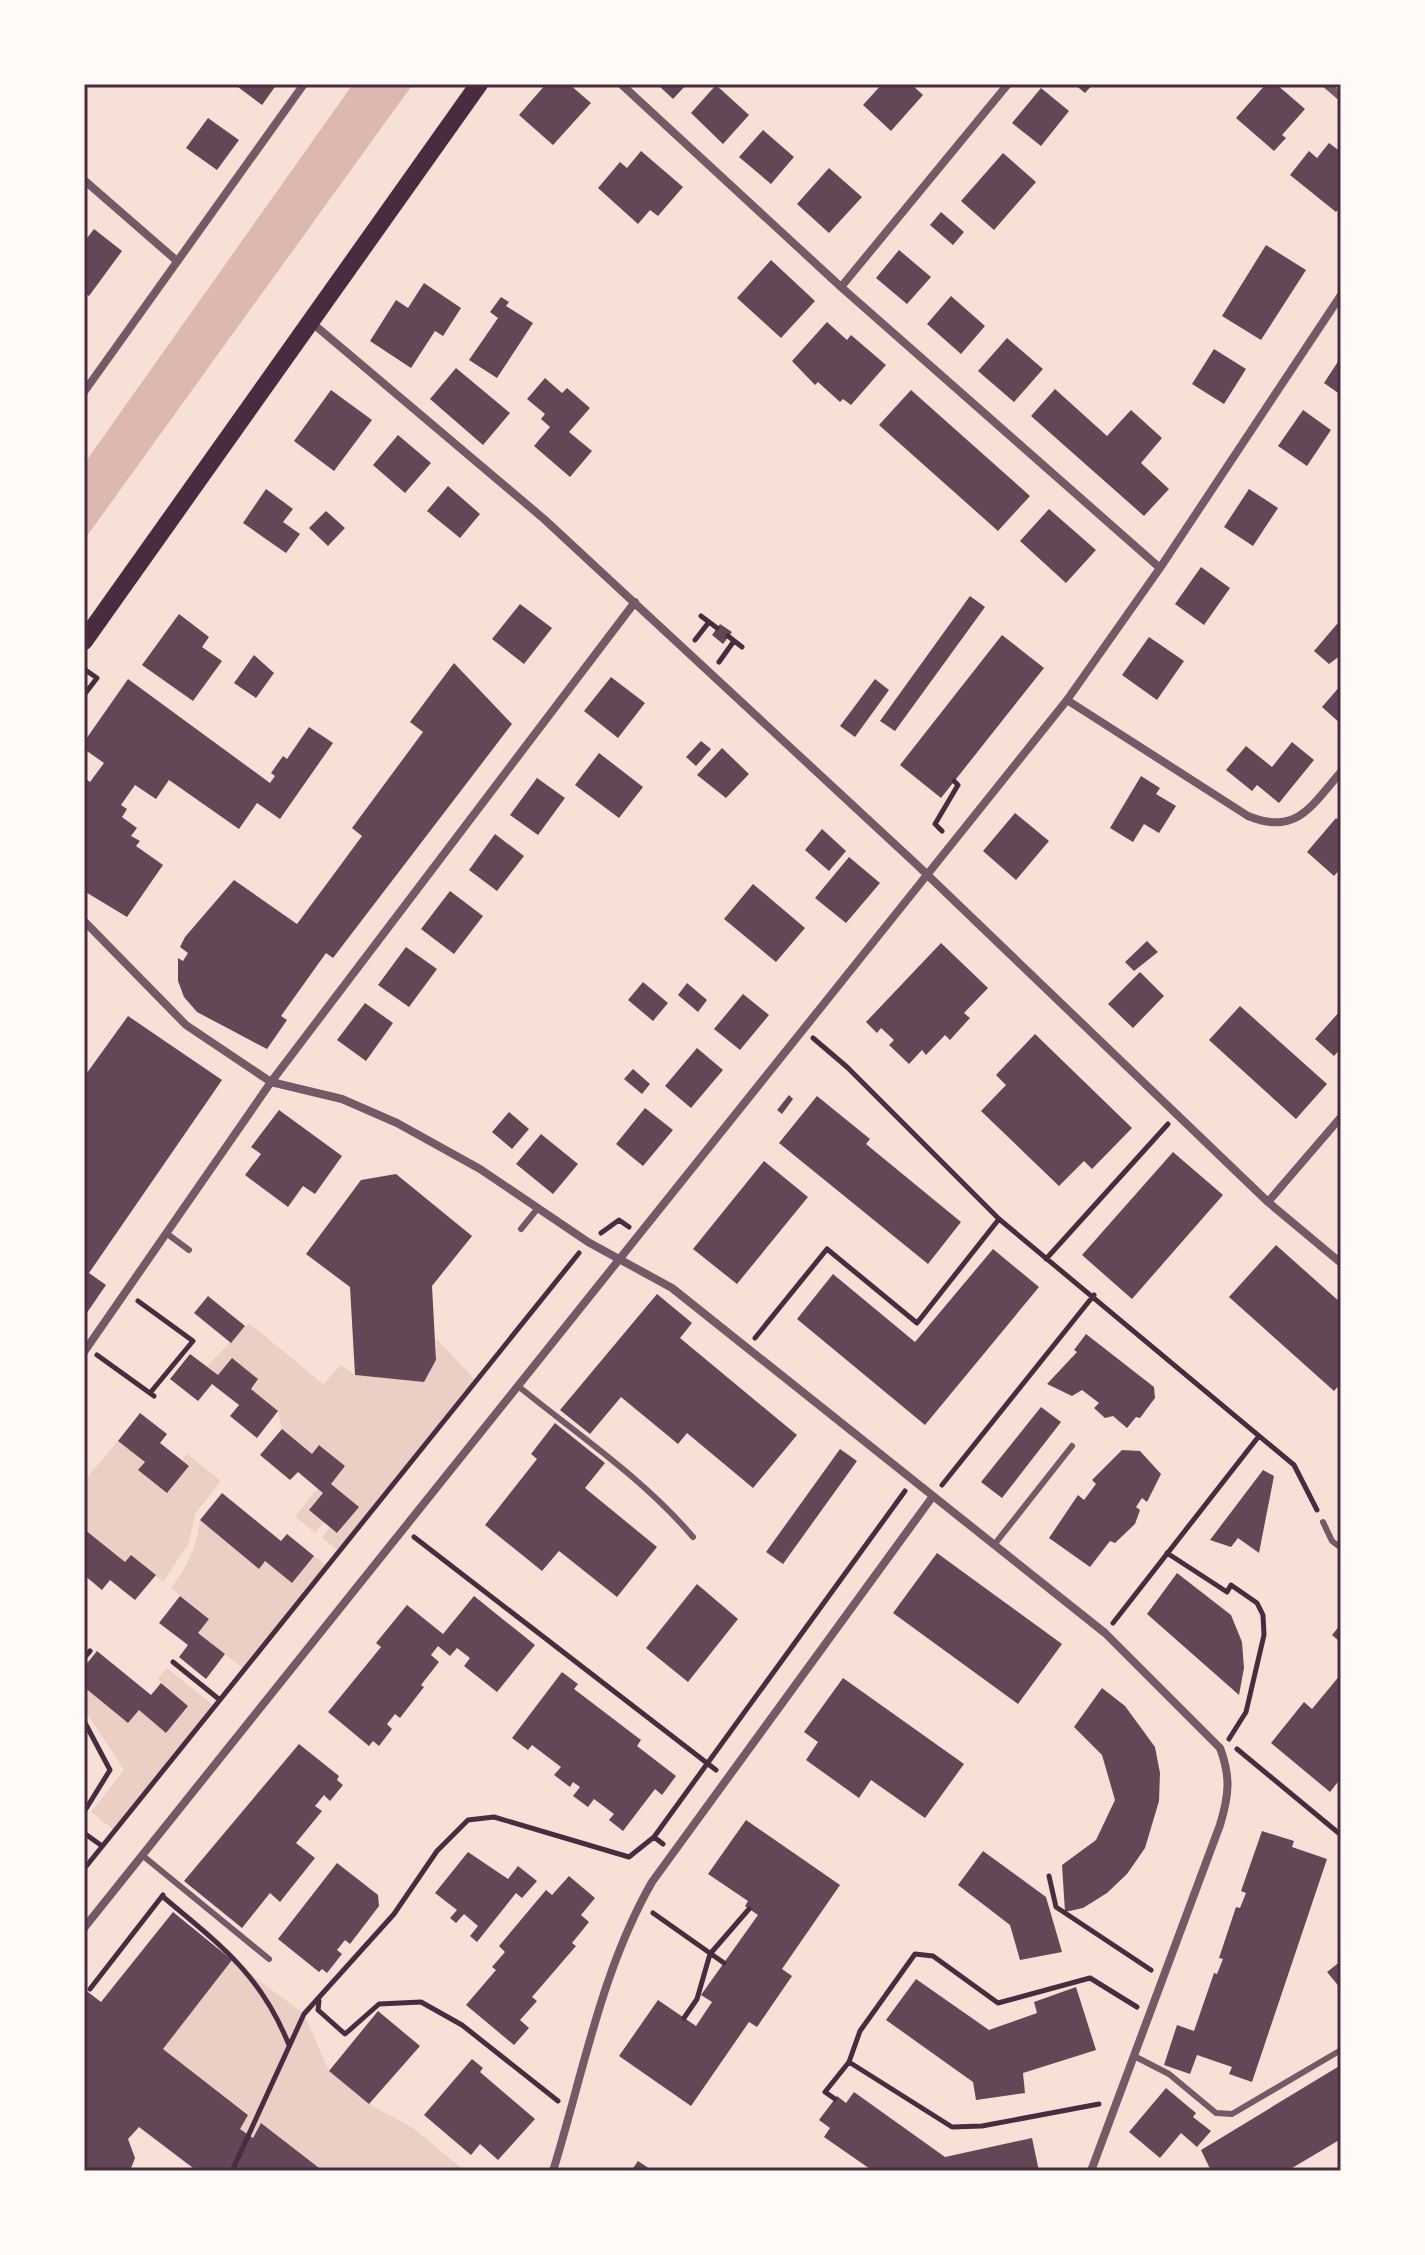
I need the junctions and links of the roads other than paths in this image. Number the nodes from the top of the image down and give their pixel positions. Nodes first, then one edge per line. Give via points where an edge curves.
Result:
1 (304, 84) edge
2 (479, 84) edge
3 (621, 84) edge
4 (1008, 84) edge
5 (1326, 84) edge
6 (1341, 97) edge
7 (84, 180) edge
8 (177, 261) junction
9 (841, 287) junction
10 (1341, 295) edge
11 (310, 322) junction
12 (84, 392) edge
13 (1160, 568) junction
14 (635, 602) junction
15 (84, 641) edge
16 (1067, 700) junction
17 (1341, 772) edge
18 (925, 874) junction
19 (84, 921) edge
20 (271, 1082) junction
21 (1341, 1117) edge
22 (1268, 1202) junction
23 (538, 1208) junction
24 (521, 1229) dead end
25 (166, 1233) junction
26 (189, 1250) dead end
27 (621, 1258) junction
28 (1341, 1263) edge
29 (85, 1350) edge
30 (518, 1386) junction
31 (1072, 1446) dead end
32 (933, 1496) junction
33 (1323, 1522) road end
34 (693, 1537) dead end
35 (994, 1545) junction
36 (1341, 1548) edge
37 (142, 1855) junction
38 (84, 1928) edge
39 (269, 1959) dead end
40 (1341, 2050) edge
41 (1134, 2056) junction
42 (553, 2171) edge
43 (1091, 2171) edge

1 - 8 street
2 - 11 main road
3 - 9 street
4 - 9 street
5 - 6 street
7 - 8 street
8 - 12 street
9 - 13 street
10 - 13 street
11 - 14 street
11 - 15 main road
13 - 16 street
14 - 18 street
14 - 20 street
16 - 17 street via 1263,823 1291,822
16 - 18 street
18 - 22 street
18 - 27 street
19 - 20 street via 186,1025
20 - 23 street via 342,1099 397,1123
20 - 25 street
21 - 22 street
22 - 28 street
23 - 24 lane
23 - 27 street
25 - 26 lane
25 - 29 street
27 - 30 street
27 - 32 street via 672,1288
30 - 34 lane via 632,1479
30 - 37 street
31 - 35 lane
32 - 35 street
32 - 42 street via 639,1904 612,1965
33 - 36 lane
35 - 41 street via 1105,1633 1205,1729 1228,1770 1230,1792
37 - 38 street
37 - 39 lane
40 - 41 lane via 1232,2114 1216,2113 1169,2074
41 - 43 street

